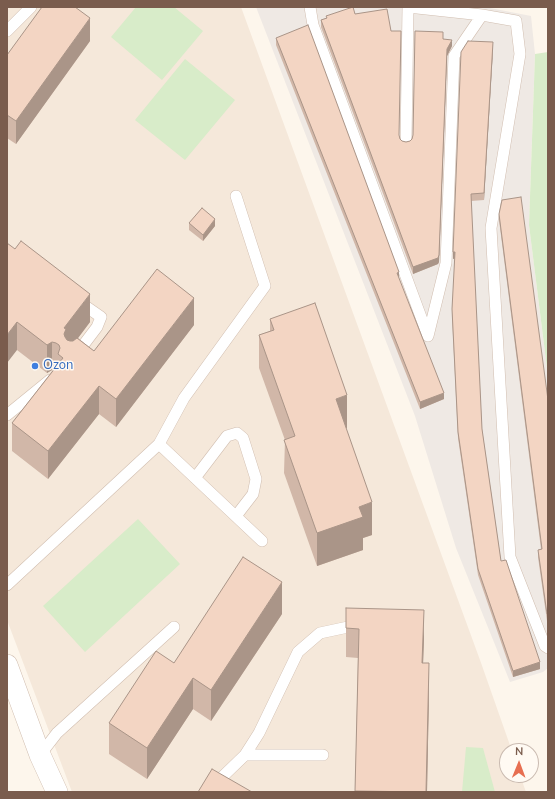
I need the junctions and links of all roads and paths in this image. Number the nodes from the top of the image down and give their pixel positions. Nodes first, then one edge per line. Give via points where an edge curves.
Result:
1 (31, 7) edge
2 (310, 7) edge
3 (408, 7) edge
4 (482, 15) junction
5 (7, 31) edge
6 (406, 142) edge
7 (236, 196) dead end
8 (70, 294) edge
9 (72, 362) edge
10 (53, 377) edge
11 (7, 415) edge
12 (159, 444) junction
13 (195, 478) junction
14 (236, 516) junction
15 (262, 541) dead end
16 (7, 585) edge
17 (174, 627) dead end
18 (371, 627) edge
19 (548, 648) edge
20 (7, 665) edge
21 (40, 755) junction
22 (245, 755) junction
23 (323, 755) dead end
24 (217, 782) junction
25 (228, 789) edge
26 (56, 792) edge
27 (208, 792) edge

1 - 5 lane
2 - 4 lane via 313,25 428,336 446,263 454,56
3 - 4 lane
3 - 6 lane
4 - 19 lane via 516,21 520,54 491,228 510,557
7 - 12 lane via 265,286 184,398
8 - 9 lane via 101,318
10 - 11 lane
12 - 13 lane
12 - 16 lane
13 - 14 lane
13 - 14 lane via 227,436 236,433 243,438 256,479 254,494
14 - 15 lane
17 - 21 lane via 58,733
18 - 22 lane via 348,627 320,633 298,652 259,733
20 - 21 street
21 - 26 street
22 - 23 lane
22 - 24 lane
24 - 25 lane
24 - 27 lane

